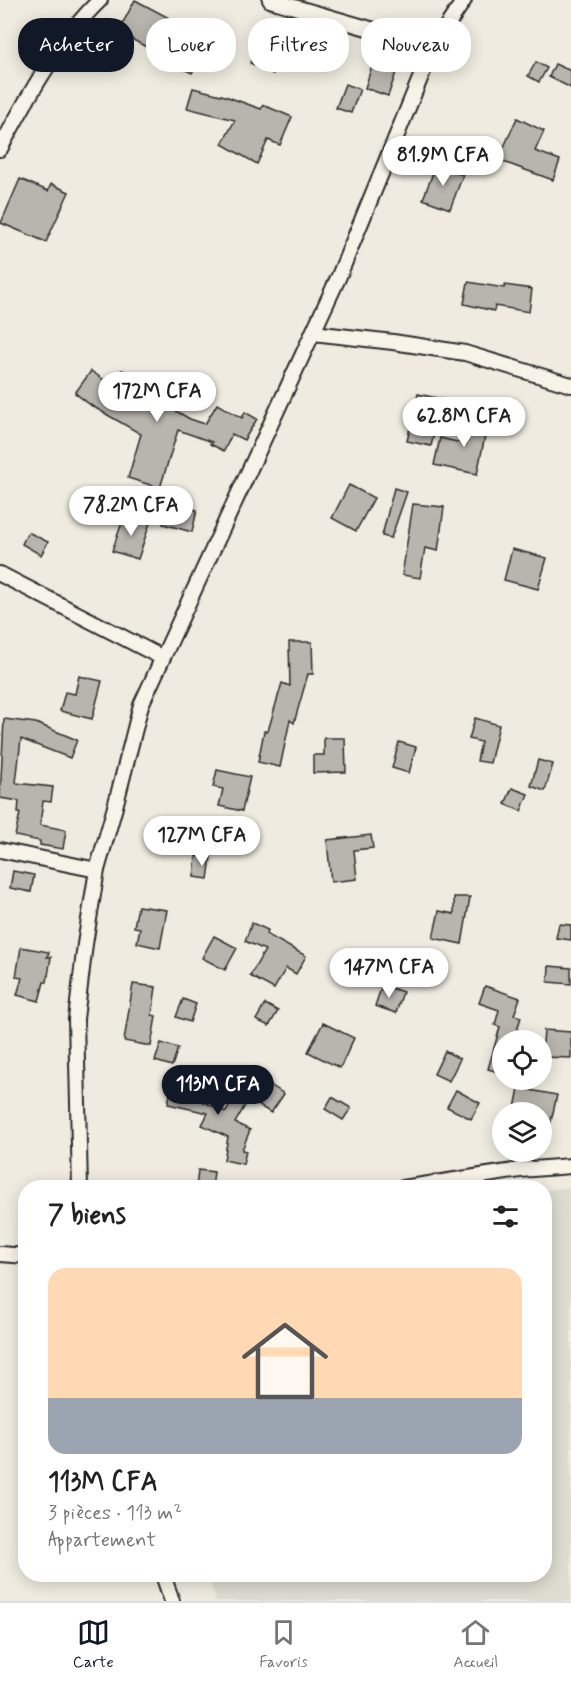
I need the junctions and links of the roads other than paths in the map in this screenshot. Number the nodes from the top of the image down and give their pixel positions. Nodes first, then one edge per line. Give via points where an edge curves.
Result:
1 (270, 0) edge
2 (464, 0) edge
3 (98, 1) edge
4 (452, 18) edge
5 (361, 26) edge
6 (423, 72) edge
7 (0, 149) edge
8 (313, 333) junction
9 (571, 385) edge
10 (0, 574) edge
11 (161, 657) junction
12 (0, 850) edge
13 (97, 870) junction
14 (571, 1166) edge
15 (80, 1180) edge
16 (455, 1180) edge
17 (0, 1254) edge
18 (18, 1255) edge
19 (165, 1582) edge
20 (172, 1601) edge

1 - 5 street
2 - 4 street
3 - 7 street via 73,30
6 - 8 street
8 - 9 street via 465,353
8 - 11 street
10 - 11 street
11 - 13 street via 141,705
12 - 13 street
13 - 15 street via 76,1019
14 - 16 street
17 - 18 street
19 - 20 street

